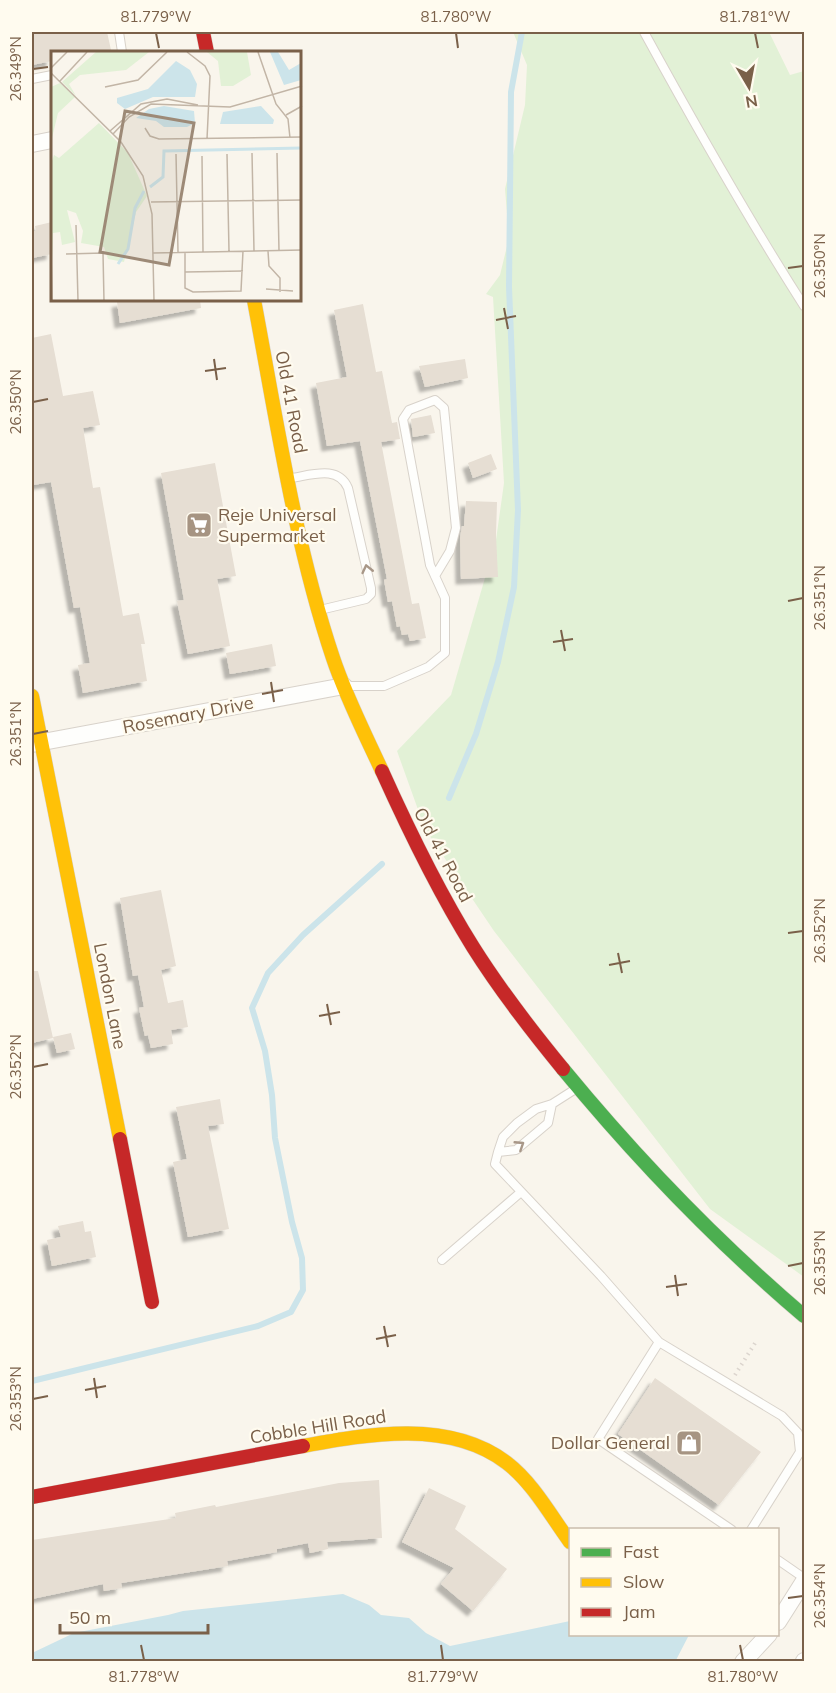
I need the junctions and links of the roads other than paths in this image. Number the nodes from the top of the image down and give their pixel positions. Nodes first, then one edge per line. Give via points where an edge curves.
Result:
1 (119, 32) edge
2 (203, 32) edge
3 (644, 32) edge
4 (123, 51) edge
5 (207, 51) edge
6 (51, 75) edge
7 (32, 79) edge
8 (51, 140) edge
9 (32, 144) edge
10 (254, 302) edge
11 (804, 306) edge
12 (287, 478) junction
13 (435, 576) junction
14 (320, 610) junction
15 (344, 686) junction
16 (32, 696) edge
17 (36, 743) edge
18 (578, 1087) junction
19 (552, 1104) junction
20 (498, 1152) junction
21 (521, 1192) junction
22 (442, 1260) dead end
23 (152, 1302) dead end
24 (804, 1316) edge
25 (659, 1342) junction
26 (32, 1497) edge
27 (729, 1528) edge
28 (752, 1528) edge
29 (569, 1541) edge
30 (779, 1561) edge
31 (804, 1580) edge
32 (779, 1619) edge
33 (768, 1636) edge
34 (742, 1662) edge

1 - 4 lane
2 - 5 street
3 - 11 lane via 764,244
6 - 7 lane
8 - 9 street
10 - 12 street, Old 41 Road
12 - 14 street, Old 41 Road
14 -> 12 lane via 366,599 371,594 348,488 338,474
13 - 13 lane via 403,420 409,410 435,400 444,408 456,528 450,551
13 - 15 lane via 445,598 445,653 428,667 384,686
14 - 15 street, Old 41 Road
15 - 17 street, Rosemary Drive
15 - 18 street, Old 41 Road via 402,817 462,930
16 - 17 street, London Lane
17 - 23 street, London Lane
18 - 19 lane
18 - 24 street, Old 41 Road via 663,1186 733,1255
19 - 20 lane via 536,1109 518,1123 503,1137
20 -> 19 lane via 516,1150 548,1123
20 - 21 lane via 495,1164
21 - 22 lane
21 - 25 lane via 602,1275
25 - 27 lane via 598,1439
25 - 28 lane via 782,1416 798,1433 800,1452
26 - 29 street, Cobble Hill Road via 352,1437 411,1433 462,1442 488,1451 508,1464
30 - 31 lane
31 - 32 street
33 - 34 street

